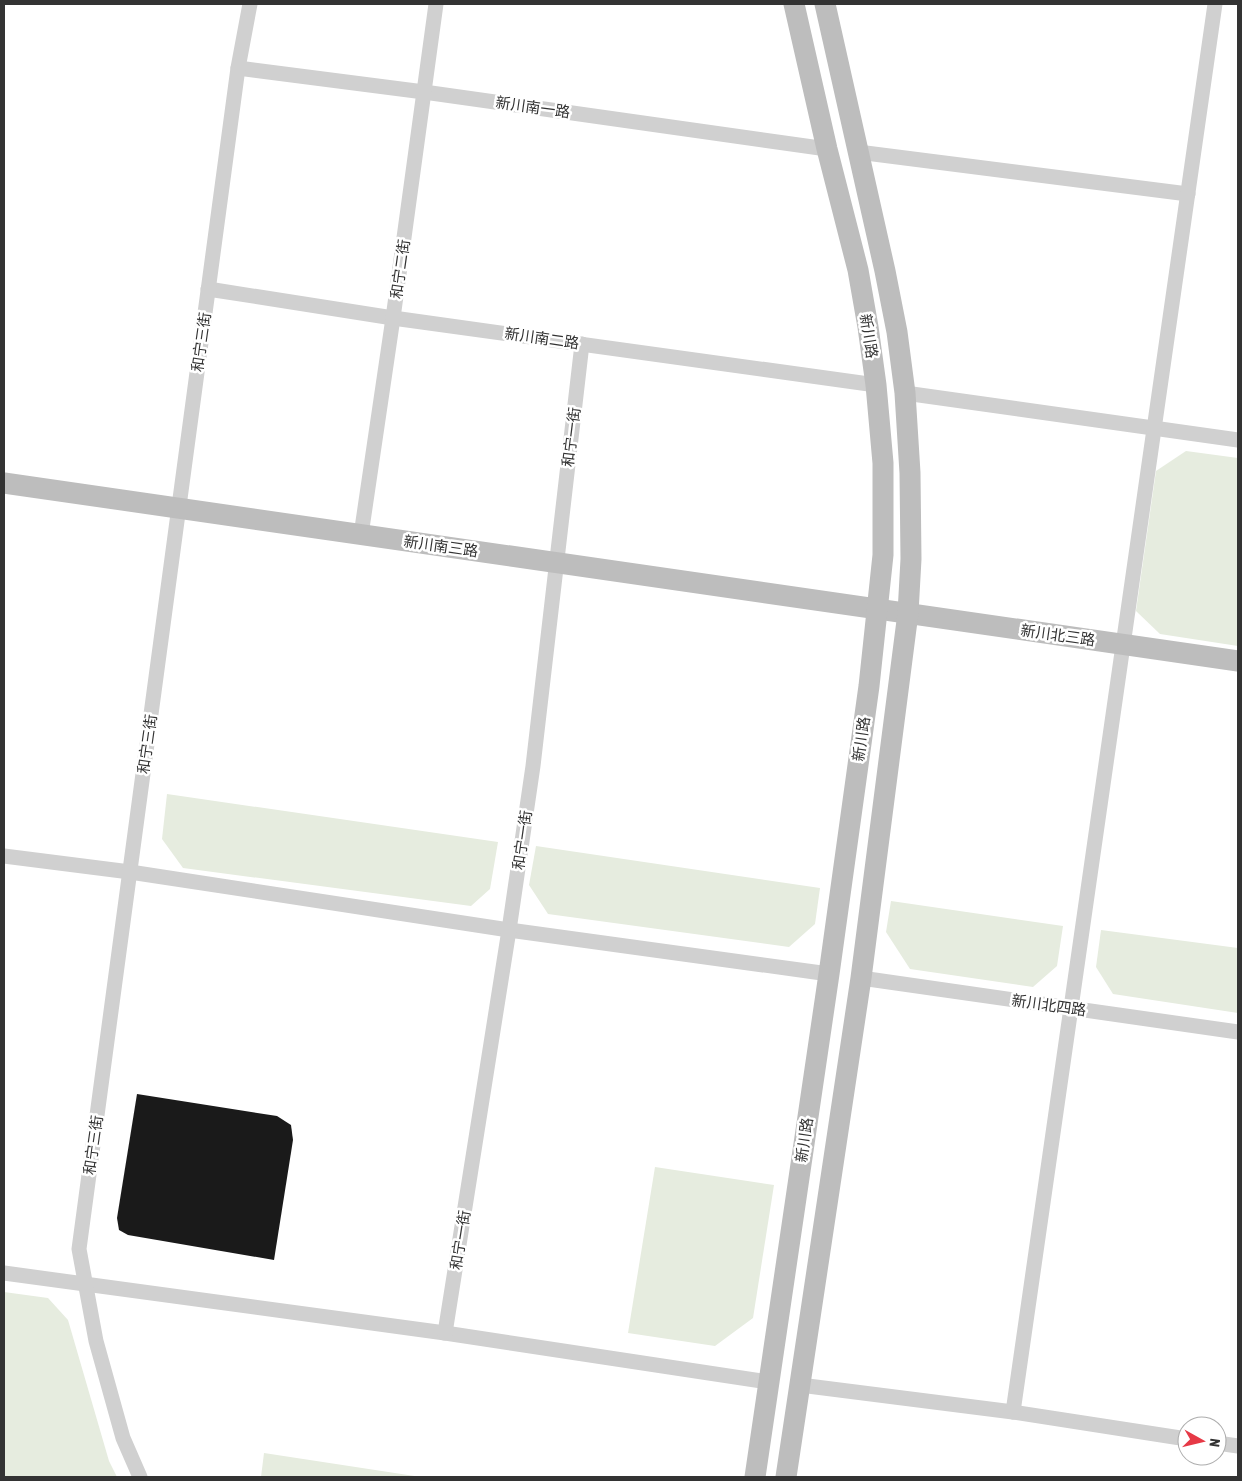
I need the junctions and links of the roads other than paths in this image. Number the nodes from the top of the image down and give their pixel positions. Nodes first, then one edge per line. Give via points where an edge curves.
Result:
1 (250, 4) edge
2 (436, 4) edge
3 (794, 4) edge
4 (825, 4) edge
5 (1215, 4) edge
6 (238, 68) junction
7 (424, 92) junction
8 (827, 149) junction
9 (858, 152) junction
10 (1188, 194) junction
11 (208, 290) junction
12 (393, 318) junction
13 (582, 344) junction
14 (876, 385) junction
15 (904, 393) junction
16 (1155, 429) junction
17 (1238, 440) edge
18 (4, 484) edge
19 (179, 509) junction
20 (361, 535) junction
21 (556, 563) junction
22 (878, 609) junction
23 (908, 613) junction
24 (1124, 644) junction
25 (1238, 661) edge
26 (4, 856) edge
27 (130, 872) junction
28 (509, 930) junction
29 (829, 974) junction
30 (861, 978) junction
31 (1072, 1008) junction
32 (1238, 1032) edge
33 (4, 1273) edge
34 (85, 1285) junction
35 (445, 1333) junction
36 (768, 1382) junction
37 (800, 1385) junction
38 (1014, 1412) junction
39 (1177, 1437) edge
40 (140, 1477) edge
41 (755, 1477) edge
42 (786, 1477) edge

1 - 6 street, 和宁三街
2 - 7 street, 和宁二街
3 - 8 street, 新川路
4 - 9 street, 新川路
5 - 10 street
6 - 7 street, 新川南一路
6 - 11 street, 和宁三街
7 - 8 street, 新川南一路
7 - 12 street, 和宁二街
8 - 14 street, 新川路 via 858,270
9 - 10 street
9 - 15 street, 新川路 via 892,306
10 - 16 street
11 - 12 street, 新川南二路
11 - 19 street, 和宁三街
12 - 13 street, 新川南二路
12 - 20 street, 和宁二街
13 - 14 street, 新川南二路
13 - 21 street, 和宁一街
14 - 22 street, 新川路 via 883,463 883,555
15 - 16 street
15 - 23 street, 新川路 via 910,473
16 - 17 street
16 - 24 street
18 - 19 street, 新川南三路
19 - 20 street, 新川南三路
19 - 27 street, 和宁三街
20 - 21 street, 新川南三路
21 - 22 street, 新川南三路
21 - 28 street, 和宁一街 via 533,766
22 - 23 street, 新川北三路
22 - 29 street, 新川路
23 - 24 street, 新川北三路
23 - 30 street, 新川路
24 - 25 street, 新川北三路
24 - 31 street
26 - 27 street
27 - 28 street
27 - 34 street, 和宁三街 via 79,1249
28 - 29 street
28 - 35 street, 和宁一街
29 - 36 street, 新川路
30 - 31 street, 新川北四路
30 - 37 street, 新川路
31 - 32 street, 新川北四路
31 - 38 street
33 - 34 street
34 - 35 street
34 - 40 street, 和宁三街 via 96,1341 123,1438
35 - 36 street
36 - 41 street, 新川路
37 - 38 street
37 - 42 street, 新川路
38 - 39 street

